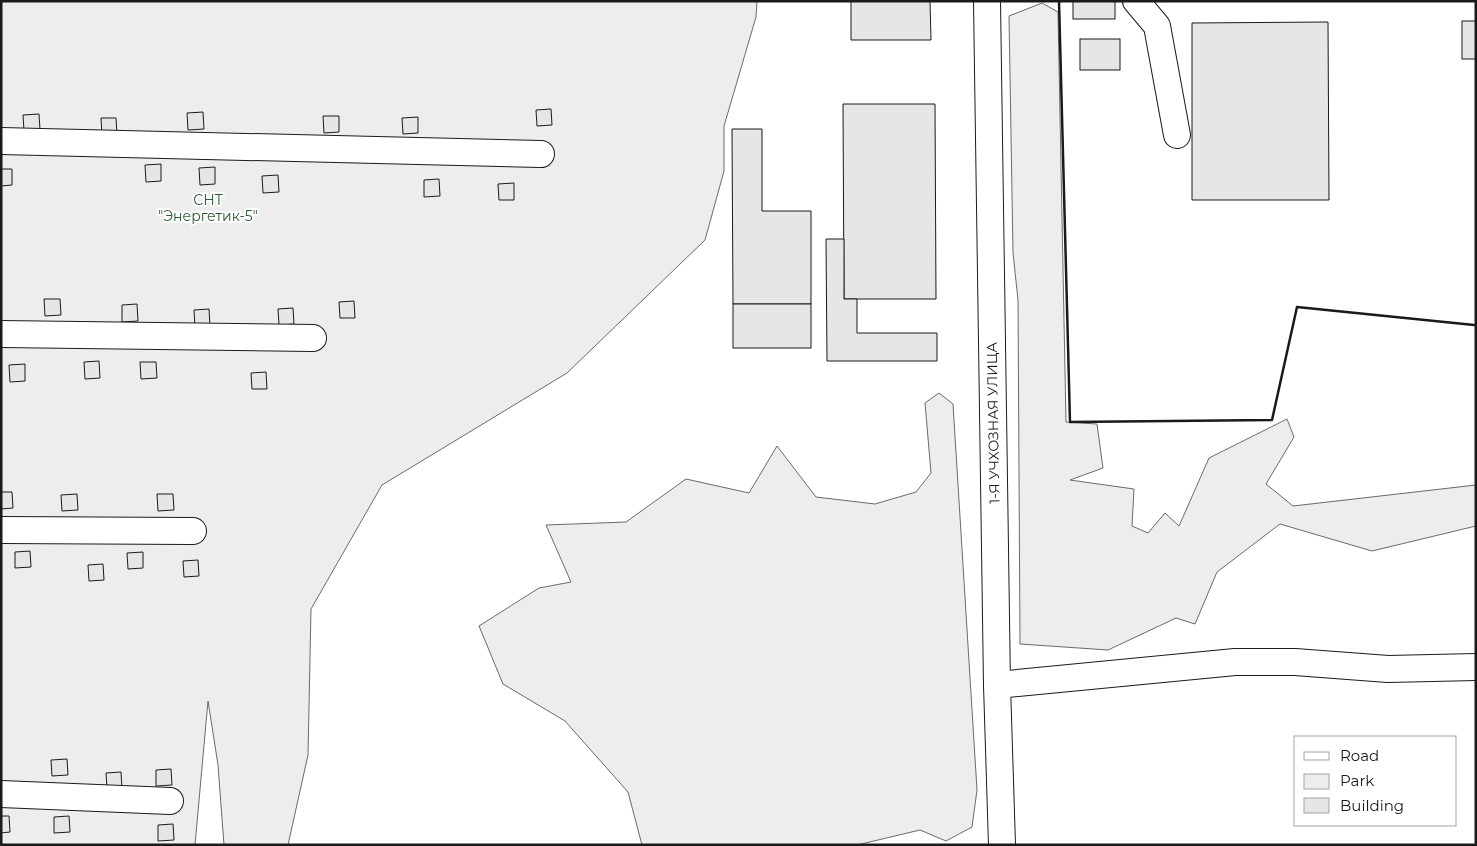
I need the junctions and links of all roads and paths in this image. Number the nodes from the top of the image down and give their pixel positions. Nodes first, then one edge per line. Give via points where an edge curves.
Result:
1 (987, 1) edge
2 (1136, 1) edge
3 (1177, 135) dead end
4 (1, 141) edge
5 (541, 154) dead end
6 (1, 334) edge
7 (313, 338) dead end
8 (1, 530) edge
9 (193, 531) dead end
10 (1476, 667) edge
11 (997, 685) junction
12 (1, 794) edge
13 (170, 801) dead end
14 (1002, 845) edge

1 - 11 street, 1-Я УЧХОЗНАЯ УЛИЦА
2 - 3 street via 1157,26
4 - 5 street
6 - 7 street
8 - 9 street
10 - 11 street via 1388,670 1295,662 1235,662
11 - 14 street, 1-Я УЧХОЗНАЯ УЛИЦА
12 - 13 street

